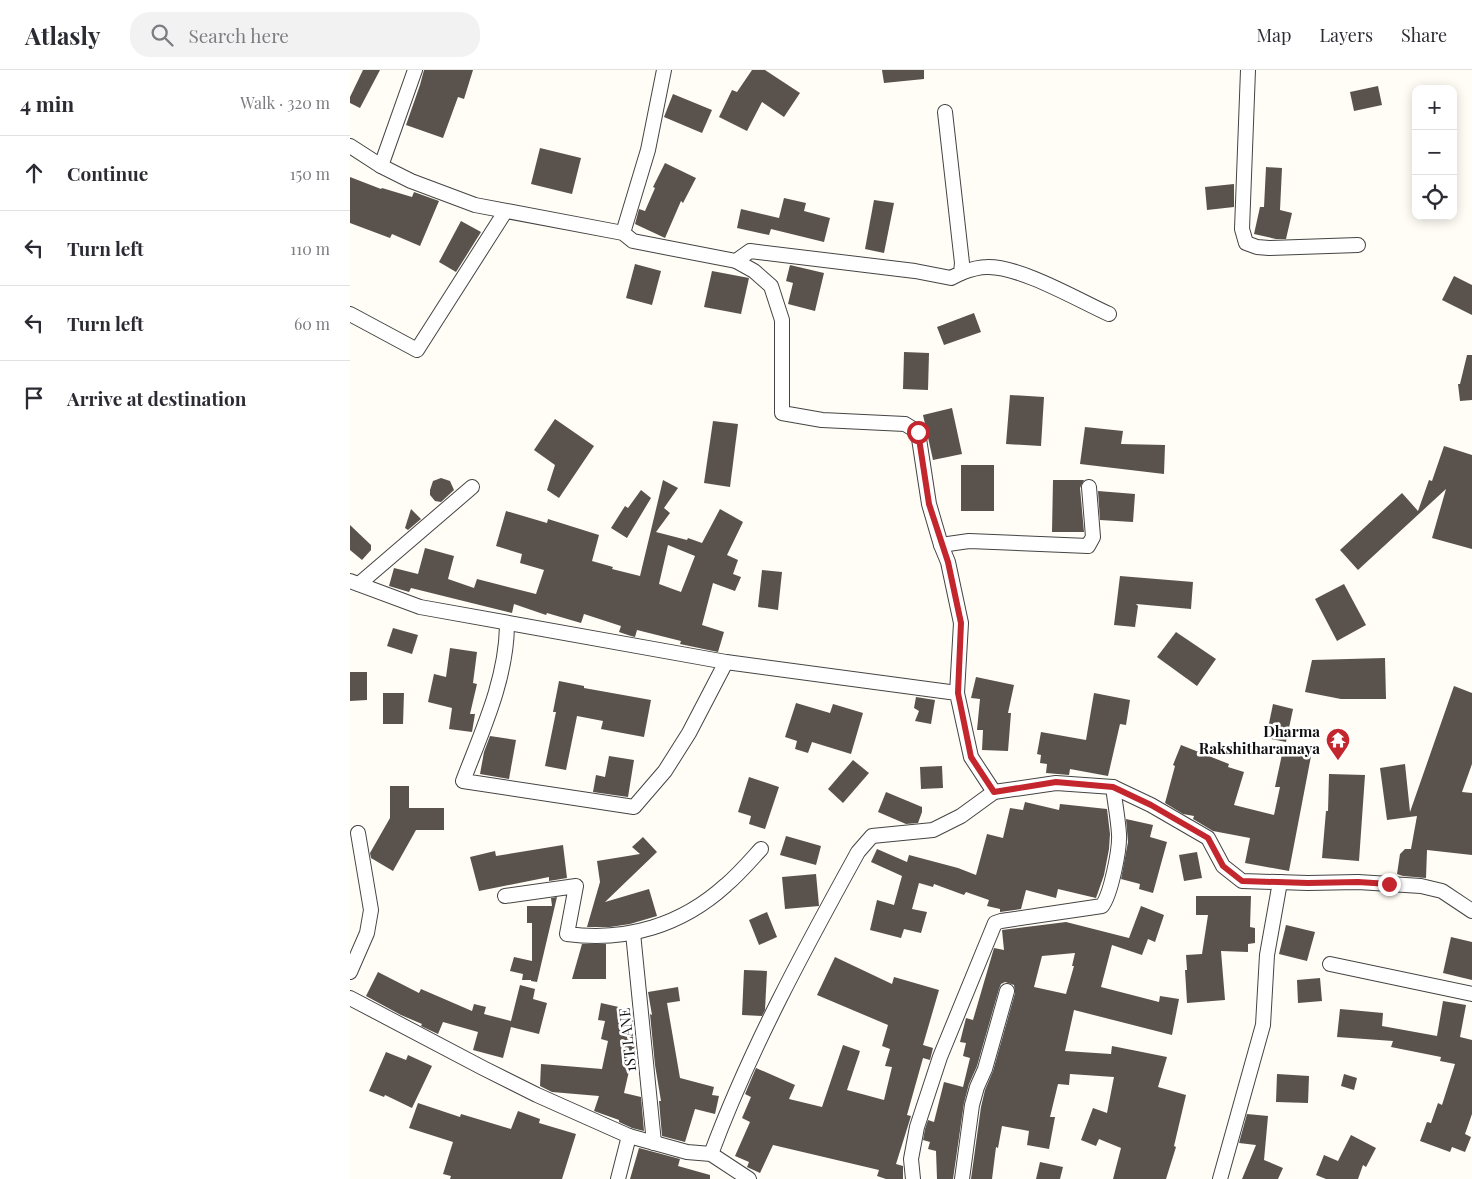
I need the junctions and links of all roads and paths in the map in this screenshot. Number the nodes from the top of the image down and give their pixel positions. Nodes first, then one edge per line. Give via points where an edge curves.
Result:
1 (415, 70) edge
2 (664, 70) edge
3 (1248, 70) edge
4 (945, 112) dead end
5 (350, 146) edge
6 (381, 166) junction
7 (505, 212) junction
8 (623, 233) junction
9 (1358, 246) dead end
10 (736, 261) junction
11 (961, 272) junction
12 (350, 314) edge
13 (1108, 314) dead end
14 (472, 487) dead end
15 (1089, 487) dead end
16 (941, 544) junction
17 (355, 582) edge
18 (507, 626) dead end
19 (726, 662) junction
20 (958, 693) junction
21 (1113, 787) junction
22 (994, 792) junction
23 (358, 833) dead end
24 (761, 849) dead end
25 (1280, 882) junction
26 (505, 896) dead end
27 (1472, 911) edge
28 (633, 933) junction
29 (1330, 964) dead end
30 (350, 972) edge
31 (1007, 991) dead end
32 (1472, 994) edge
33 (350, 998) edge
34 (629, 1136) junction
35 (654, 1143) junction
36 (711, 1154) junction
37 (618, 1179) edge
38 (749, 1179) edge
39 (913, 1179) edge
40 (962, 1179) edge
41 (1220, 1179) edge

1 - 6 street
2 - 8 street via 648,150
3 - 9 street via 1242,229 1246,243 1269,248
4 - 11 street
5 - 6 street
6 - 7 street via 475,205
7 - 8 street
7 - 12 street via 417,350
8 - 10 street via 632,241
10 - 11 street via 750,251 951,278
10 - 16 street via 771,286 782,320 782,413 822,420 905,424 918,432 929,504
11 - 13 street via 989,267 1025,275
14 - 17 street
15 - 16 street via 1093,537 1088,546 969,541
16 - 20 street via 961,623
17 - 19 street via 420,607
18 - 19 street via 503,670 463,781 634,807 665,771
19 - 20 street
20 - 22 street via 971,757
21 - 22 street via 1056,782
21 - 25 street via 1208,838 1223,866 1242,881
21 - 39 street via 1120,836 1106,900 1102,906 995,923 940,1057 917,1128 911,1159
22 - 36 street via 961,816 933,830 872,836 858,852 793,970 728,1109
23 - 30 street via 371,910 367,933
24 - 28 street via 728,884 698,907 655,928
25 - 27 street via 1421,886 1442,891
25 - 41 street via 1268,955 1263,1025
26 - 28 street via 576,886 567,934 592,937
28 - 35 street, 1ST LANE
29 - 32 street
31 - 40 street via 972,1105
33 - 34 street via 537,1095
34 - 35 street
34 - 37 street
35 - 36 street via 687,1152
36 - 38 street

